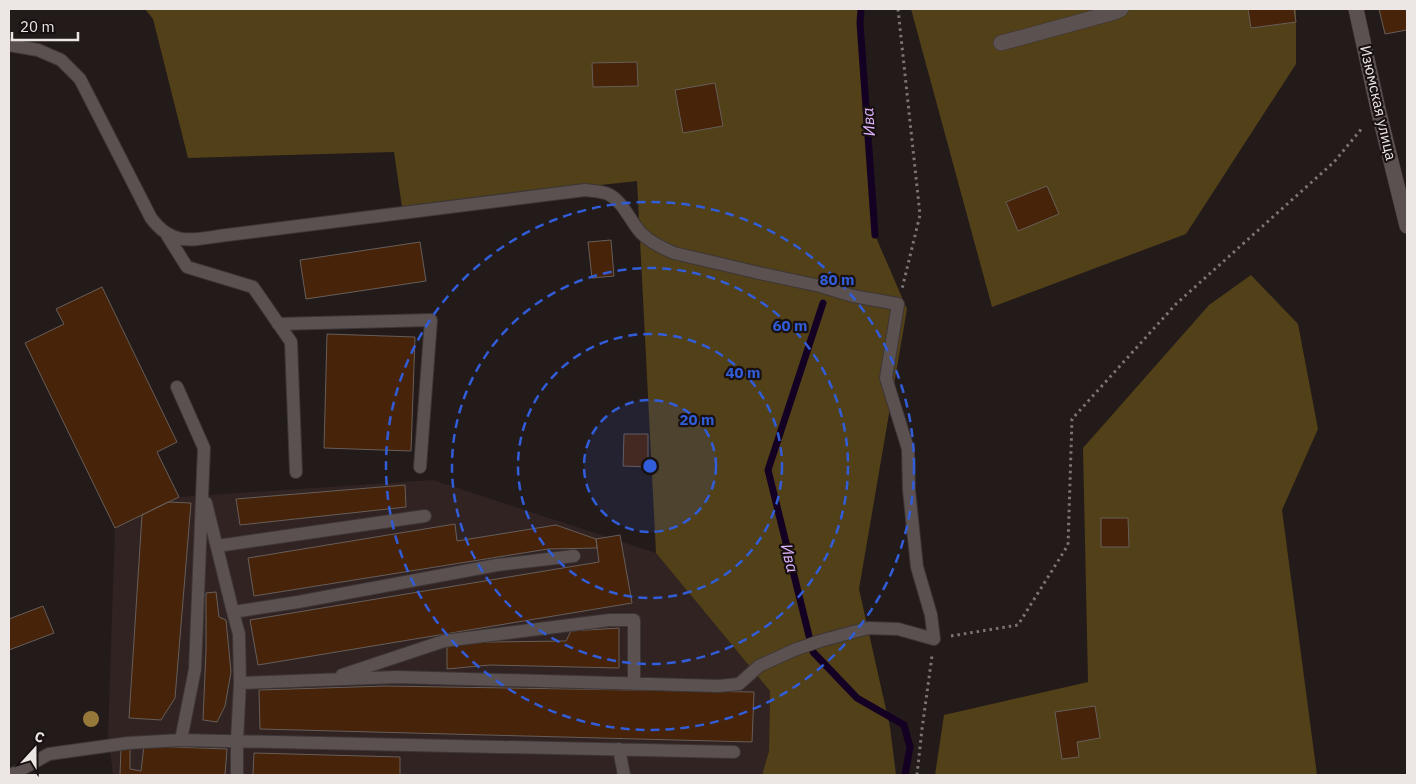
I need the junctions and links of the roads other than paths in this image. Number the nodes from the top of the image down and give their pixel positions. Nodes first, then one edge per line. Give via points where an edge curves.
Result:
1 (1122, 9) edge
2 (1356, 9) edge
3 (1001, 43) dead end
4 (9, 45) edge
5 (1407, 226) edge
6 (167, 235) junction
7 (278, 324) junction
8 (177, 388) dead end
9 (420, 467) dead end
10 (296, 472) dead end
11 (203, 490) junction
12 (425, 516) dead end
13 (217, 546) junction
14 (574, 556) dead end
15 (233, 612) junction
16 (328, 679) junction
17 (240, 683) junction
18 (634, 684) junction
19 (181, 740) junction
20 (237, 740) junction
21 (619, 749) junction
22 (734, 752) dead end
23 (10, 774) edge
24 (237, 775) edge
25 (624, 775) edge

1 - 3 street
2 - 5 street, Изюмская улица
4 - 6 lane via 38,50 61,60 80,79 151,218
6 - 7 lane via 187,267 253,287
6 - 18 lane via 189,240 585,190 598,191 616,200 641,233 661,248 898,304 886,378 908,449 908,490 917,567 934,639 898,629 868,628 794,650 759,666 739,684
7 - 9 lane via 431,320
7 - 10 lane via 291,342
8 - 11 lane via 204,448
11 - 13 lane
11 - 19 lane via 195,669
12 - 13 lane
13 - 15 lane
14 - 15 lane via 497,565
15 - 17 lane via 239,634
16 - 17 lane
16 - 18 lane via 397,677
16 - 18 lane via 444,641 610,620 634,620
17 - 20 lane
19 - 20 lane
19 - 23 lane via 128,743 49,754
20 - 21 lane
20 - 24 lane
21 - 22 lane
21 - 25 lane

